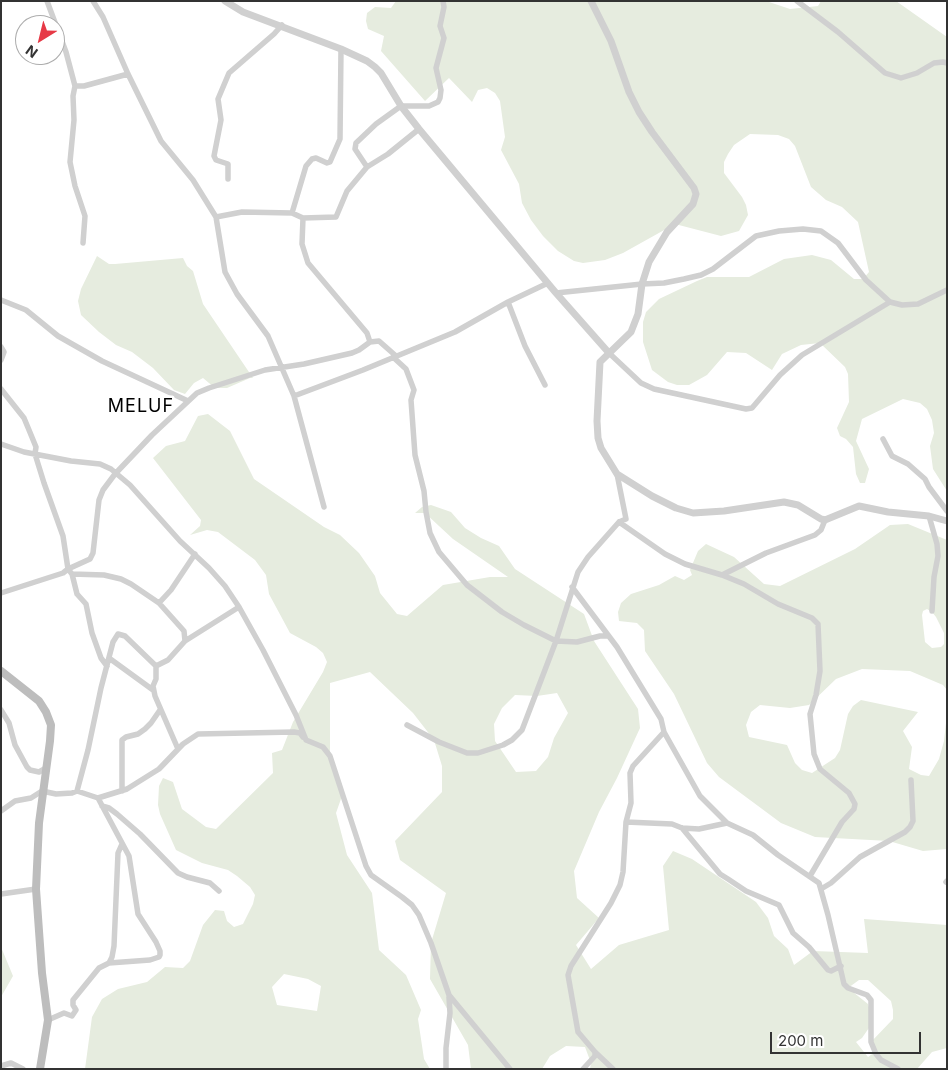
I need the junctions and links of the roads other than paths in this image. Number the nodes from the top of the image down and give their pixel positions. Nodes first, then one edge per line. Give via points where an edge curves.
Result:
1 (47, 1) edge
2 (94, 1) edge
3 (224, 1) edge
4 (443, 1) edge
5 (591, 1) edge
6 (797, 1) edge
7 (282, 25) junction
8 (341, 49) junction
9 (947, 63) edge
10 (128, 74) junction
11 (75, 86) junction
12 (402, 106) junction
13 (419, 129) junction
14 (367, 167) junction
15 (228, 179) dead end
16 (292, 213) junction
17 (216, 217) junction
18 (303, 218) junction
19 (83, 243) dead end
20 (548, 283) junction
21 (642, 284) junction
22 (947, 290) edge
23 (556, 293) junction
24 (1, 300) edge
25 (508, 302) junction
26 (890, 302) junction
27 (370, 342) junction
28 (1, 346) edge
29 (609, 352) junction
30 (394, 357) junction
31 (1, 360) edge
32 (281, 367) junction
33 (545, 385) dead end
34 (1, 389) edge
35 (294, 396) junction
36 (188, 401) junction
37 (883, 439) dead end
38 (1, 444) edge
39 (35, 454) junction
40 (116, 474) junction
41 (617, 474) junction
42 (324, 507) dead end
43 (947, 511) edge
44 (929, 516) junction
45 (825, 520) junction
46 (947, 521) edge
47 (619, 522) junction
48 (194, 554) junction
49 (70, 572) junction
50 (722, 575) junction
51 (572, 587) junction
52 (1, 593) edge
53 (159, 603) junction
54 (239, 607) junction
55 (932, 612) dead end
56 (607, 636) junction
57 (185, 641) junction
58 (556, 641) junction
59 (109, 658) junction
60 (107, 666) junction
61 (156, 666) junction
62 (1, 671) edge
63 (153, 690) junction
64 (1, 710) edge
65 (160, 710) junction
66 (407, 725) dead end
67 (664, 732) junction
68 (306, 740) junction
69 (178, 749) junction
70 (46, 768) junction
71 (912, 780) dead end
72 (42, 791) junction
73 (77, 791) junction
74 (122, 791) junction
75 (98, 798) junction
76 (102, 806) junction
77 (1, 811) edge
78 (626, 822) junction
79 (727, 823) junction
80 (682, 828) junction
81 (122, 844) junction
82 (810, 876) junction
83 (36, 888) junction
84 (821, 888) junction
85 (219, 891) dead end
86 (1, 894) edge
87 (109, 963) junction
88 (841, 966) junction
89 (449, 995) junction
90 (48, 1020) junction
91 (595, 1052) junction
92 (1, 1066) edge
93 (23, 1069) edge
94 (40, 1069) edge
95 (446, 1069) edge
96 (510, 1069) edge
97 (583, 1069) edge
98 (613, 1069) edge
99 (898, 1069) edge

1 - 11 street
2 - 10 street
3 - 7 street via 243,12
4 - 12 street via 440,26 444,38 436,62 440,98 428,106
5 - 21 street via 639,112 696,194 693,204 657,246
6 - 9 street via 885,74 901,78 917,74 934,63
7 - 8 street
7 - 15 street via 229,72 218,99 221,120 214,156 228,164
8 - 12 street via 375,67
8 - 16 street via 340,140 330,162 327,164 316,158 306,166
10 - 11 street
10 - 17 street via 161,141 193,180
11 - 19 street via 70,162 74,186 85,216
12 - 13 street
12 - 14 street via 356,143 355,149
13 - 14 street
13 - 20 street
14 - 18 street via 347,191 336,217
16 - 17 street via 242,212
16 - 18 street
17 - 32 street via 225,272 268,336
18 - 27 street via 302,244 308,263 366,332
20 - 23 street
20 - 25 street
21 - 23 street
21 - 26 street via 664,284 708,272 756,236 779,231 816,230 842,246 866,280
21 - 29 street via 635,325 628,337
22 - 26 street via 918,304
23 - 29 street
24 - 36 street via 26,310 58,336 102,361
25 - 30 street via 455,332
25 - 33 street
26 - 29 street via 802,355 752,408 654,389 641,383
27 - 30 street via 380,341
27 - 32 street via 352,353
28 - 31 street via 4,352
29 - 41 street via 600,362 597,422 601,448
30 - 35 street
30 - 58 street via 406,368 414,390 411,400 415,455 430,533 439,552 467,585 481,596 524,625
32 - 35 street
32 - 36 street via 209,388
34 - 39 street via 26,422 36,447
35 - 42 street
36 - 40 street
37 - 43 street via 892,456 908,464 925,479
38 - 39 street
39 - 40 street via 100,464
39 - 49 street via 63,536
40 - 48 street
40 - 49 street via 99,500 93,553 90,559
41 - 45 street via 652,496 693,513 791,502
41 - 47 street via 626,519
44 - 45 street via 859,506
44 - 46 street
44 - 55 street via 938,556
45 - 50 street via 816,535 766,553
47 - 50 street via 665,554
47 - 51 street via 585,561
48 - 53 street
48 - 54 street via 220,580
49 - 52 street
49 - 53 street via 121,579
49 - 60 street via 77,594 86,604 92,633
50 - 82 street via 812,618 818,624 820,671 810,714 814,754 820,769 849,793 855,804
51 - 56 street
51 - 58 street
53 - 57 street via 184,631
54 - 57 street
54 - 68 street
56 - 58 street via 576,642
56 - 67 street via 661,719
57 - 61 street via 168,660
58 - 66 street via 526,722 512,740 478,753 467,752 438,742
59 - 60 street
59 - 61 street via 115,638 121,634
59 - 63 street
60 - 73 street
61 - 63 street
62 - 70 main road via 39,701 46,712 51,725
63 - 65 street
64 - 70 street via 27,767 39,772
65 - 69 street
65 - 74 street via 151,724 122,740
67 - 78 street via 630,773
67 - 79 street via 700,796
68 - 69 street via 294,732 198,734
68 - 89 street via 324,747 330,756 371,875 412,905 419,914
69 - 74 street via 160,769
70 - 72 main road
71 - 84 street via 910,827 860,857
72 - 73 street via 56,794
72 - 77 street via 31,798 15,801
72 - 83 main road
73 - 75 street
74 - 75 street
75 - 76 street
76 - 81 street
76 - 85 street via 129,824 178,873 210,883
78 - 80 street via 672,824
78 - 91 street via 620,885 568,975 578,1032
79 - 80 street via 708,828
79 - 82 street via 754,835
80 - 88 street via 728,879 746,891 779,905 793,933 828,970
81 - 87 street via 118,854 114,946
81 - 87 street via 129,856 138,914 156,942 160,955 150,960
82 - 84 street
83 - 86 street
83 - 90 main road
84 - 88 street
87 - 90 street via 96,971 74,1000 76,1010 72,1016 64,1013
88 - 99 street via 841,977 848,988 867,995 871,1000 871,1042 876,1054
89 - 95 street
89 - 96 street
90 - 94 main road
91 - 97 street
91 - 98 street
92 - 93 street via 11,1063

